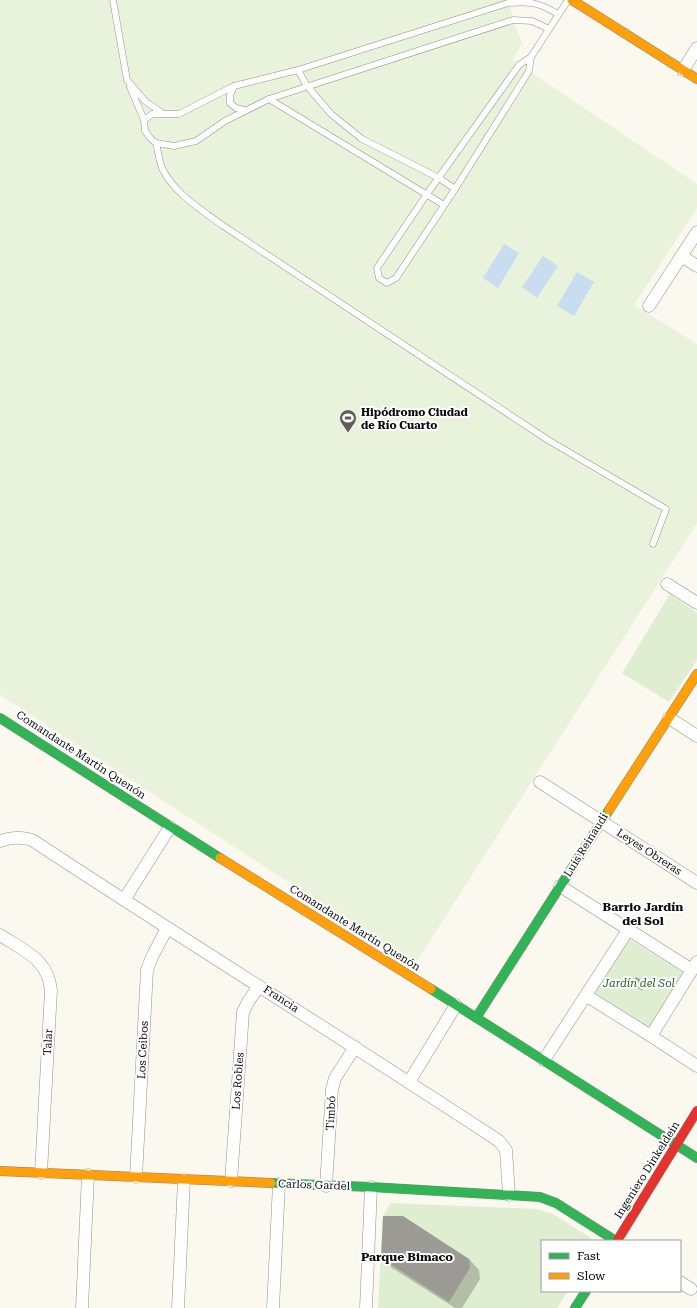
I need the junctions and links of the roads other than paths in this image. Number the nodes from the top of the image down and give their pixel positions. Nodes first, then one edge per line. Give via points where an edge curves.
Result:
1 (113, 0) edge
2 (568, 0) edge
3 (572, 0) edge
4 (588, 4) edge
5 (558, 14) junction
6 (548, 29) junction
7 (697, 48) edge
8 (531, 57) junction
9 (298, 70) junction
10 (683, 70) junction
11 (697, 79) edge
12 (127, 80) junction
13 (234, 86) junction
14 (307, 86) junction
15 (269, 99) junction
16 (244, 110) junction
17 (162, 113) junction
18 (144, 120) junction
19 (156, 144) junction
20 (439, 178) junction
21 (455, 189) junction
22 (427, 194) junction
23 (444, 206) junction
24 (697, 232) edge
25 (681, 256) junction
26 (697, 266) edge
27 (649, 306) dead end
28 (653, 544) dead end
29 (667, 584) dead end
30 (697, 603) edge
31 (697, 674) edge
32 (0, 718) edge
33 (670, 718) junction
34 (697, 736) edge
35 (540, 782) dead end
36 (601, 821) junction
37 (170, 827) junction
38 (5, 839) edge
39 (697, 883) edge
40 (560, 886) junction
41 (124, 900) junction
42 (167, 928) junction
43 (628, 930) junction
44 (0, 935) edge
45 (694, 966) edge
46 (259, 986) junction
47 (586, 996) junction
48 (456, 1005) junction
49 (476, 1018) junction
50 (651, 1036) junction
51 (355, 1047) junction
52 (544, 1060) junction
53 (697, 1066) edge
54 (409, 1082) junction
55 (697, 1111) edge
56 (676, 1145) junction
57 (697, 1158) edge
58 (0, 1171) edge
59 (41, 1173) junction
60 (88, 1174) junction
61 (136, 1177) junction
62 (184, 1180) junction
63 (231, 1181) junction
64 (279, 1184) junction
65 (326, 1186) junction
66 (371, 1187) junction
67 (509, 1195) junction
68 (615, 1240) edge
69 (618, 1240) edge
70 (681, 1283) edge
71 (691, 1289) dead end
72 (585, 1292) edge
73 (82, 1308) edge
74 (178, 1308) edge
75 (273, 1308) edge
76 (366, 1308) edge
77 (576, 1308) edge

1 - 12 lane
2 - 5 lane
3 - 4 street
4 - 10 street
5 - 6 lane
5 - 9 lane via 535,3 508,3
6 - 8 lane
6 - 14 lane via 532,21 513,20
7 - 10 street
8 - 20 lane via 519,65
8 - 21 lane via 528,71
9 - 13 lane
9 - 14 lane
10 - 11 street
12 - 17 lane via 145,101
12 - 18 lane
13 - 16 lane via 230,103
13 - 17 lane via 179,114
14 - 15 lane
14 - 20 lane via 331,114 362,139
15 - 16 lane
15 - 22 lane
16 - 19 lane via 196,141 174,146
17 - 18 lane via 152,114
18 - 19 lane via 145,131
19 - 28 lane via 161,166 169,180 193,204 222,225 548,440 666,508
20 - 21 lane
20 - 22 lane
21 - 23 lane
22 - 23 lane
22 - 23 lane via 377,268 379,278 387,283 396,278
24 - 25 street
25 - 26 street
25 - 27 street
29 - 30 street
31 - 33 street, Luis Reinaudi
32 - 37 street, Comandante Martín Quenón
33 - 34 street
33 - 36 street, Luis Reinaudi
35 - 36 street, Leyes Obreras
36 - 39 street, Leyes Obreras
36 - 40 street, Luis Reinaudi
37 - 41 street
37 - 48 street, Comandante Martín Quenón
38 - 41 street, Francia via 20,837 32,840
40 - 43 street
40 - 49 street, Luis Reinaudi
41 - 42 street, Francia
42 - 46 street, Francia
42 - 61 street, Los Ceibos via 147,970
43 - 45 street
43 - 47 street
44 - 59 street, Talar via 34,957 45,969 50,980
45 - 50 street
46 - 51 street, Francia
46 - 63 street, Los Robles via 243,1012
47 - 50 street
47 - 52 street
48 - 49 street, Comandante Martín Quenón
48 - 54 street
49 - 52 street, Comandante Martín Quenón
50 - 53 street
51 - 54 street, Francia
51 - 65 street, Timbó via 335,1078 332,1089
52 - 56 street, Comandante Martín Quenón
54 - 67 street, Francia via 499,1141 506,1150
55 - 56 street, Ingeniero Dinkeldein
56 - 57 street, Comandante Martín Quenón
56 - 69 street, Ingeniero Dinkeldein
58 - 59 street, Carlos Gardel
59 - 60 street, Carlos Gardel
60 - 61 street, Carlos Gardel
60 - 73 street
61 - 62 street, Carlos Gardel
62 - 63 street, Carlos Gardel
62 - 74 street
63 - 64 street, Carlos Gardel
64 - 65 street, Carlos Gardel
64 - 75 street
65 - 66 street, Carlos Gardel
66 - 67 street, Carlos Gardel
66 - 76 street
67 - 68 street, Carlos Gardel via 540,1197 556,1203
70 - 71 street
72 - 77 street

